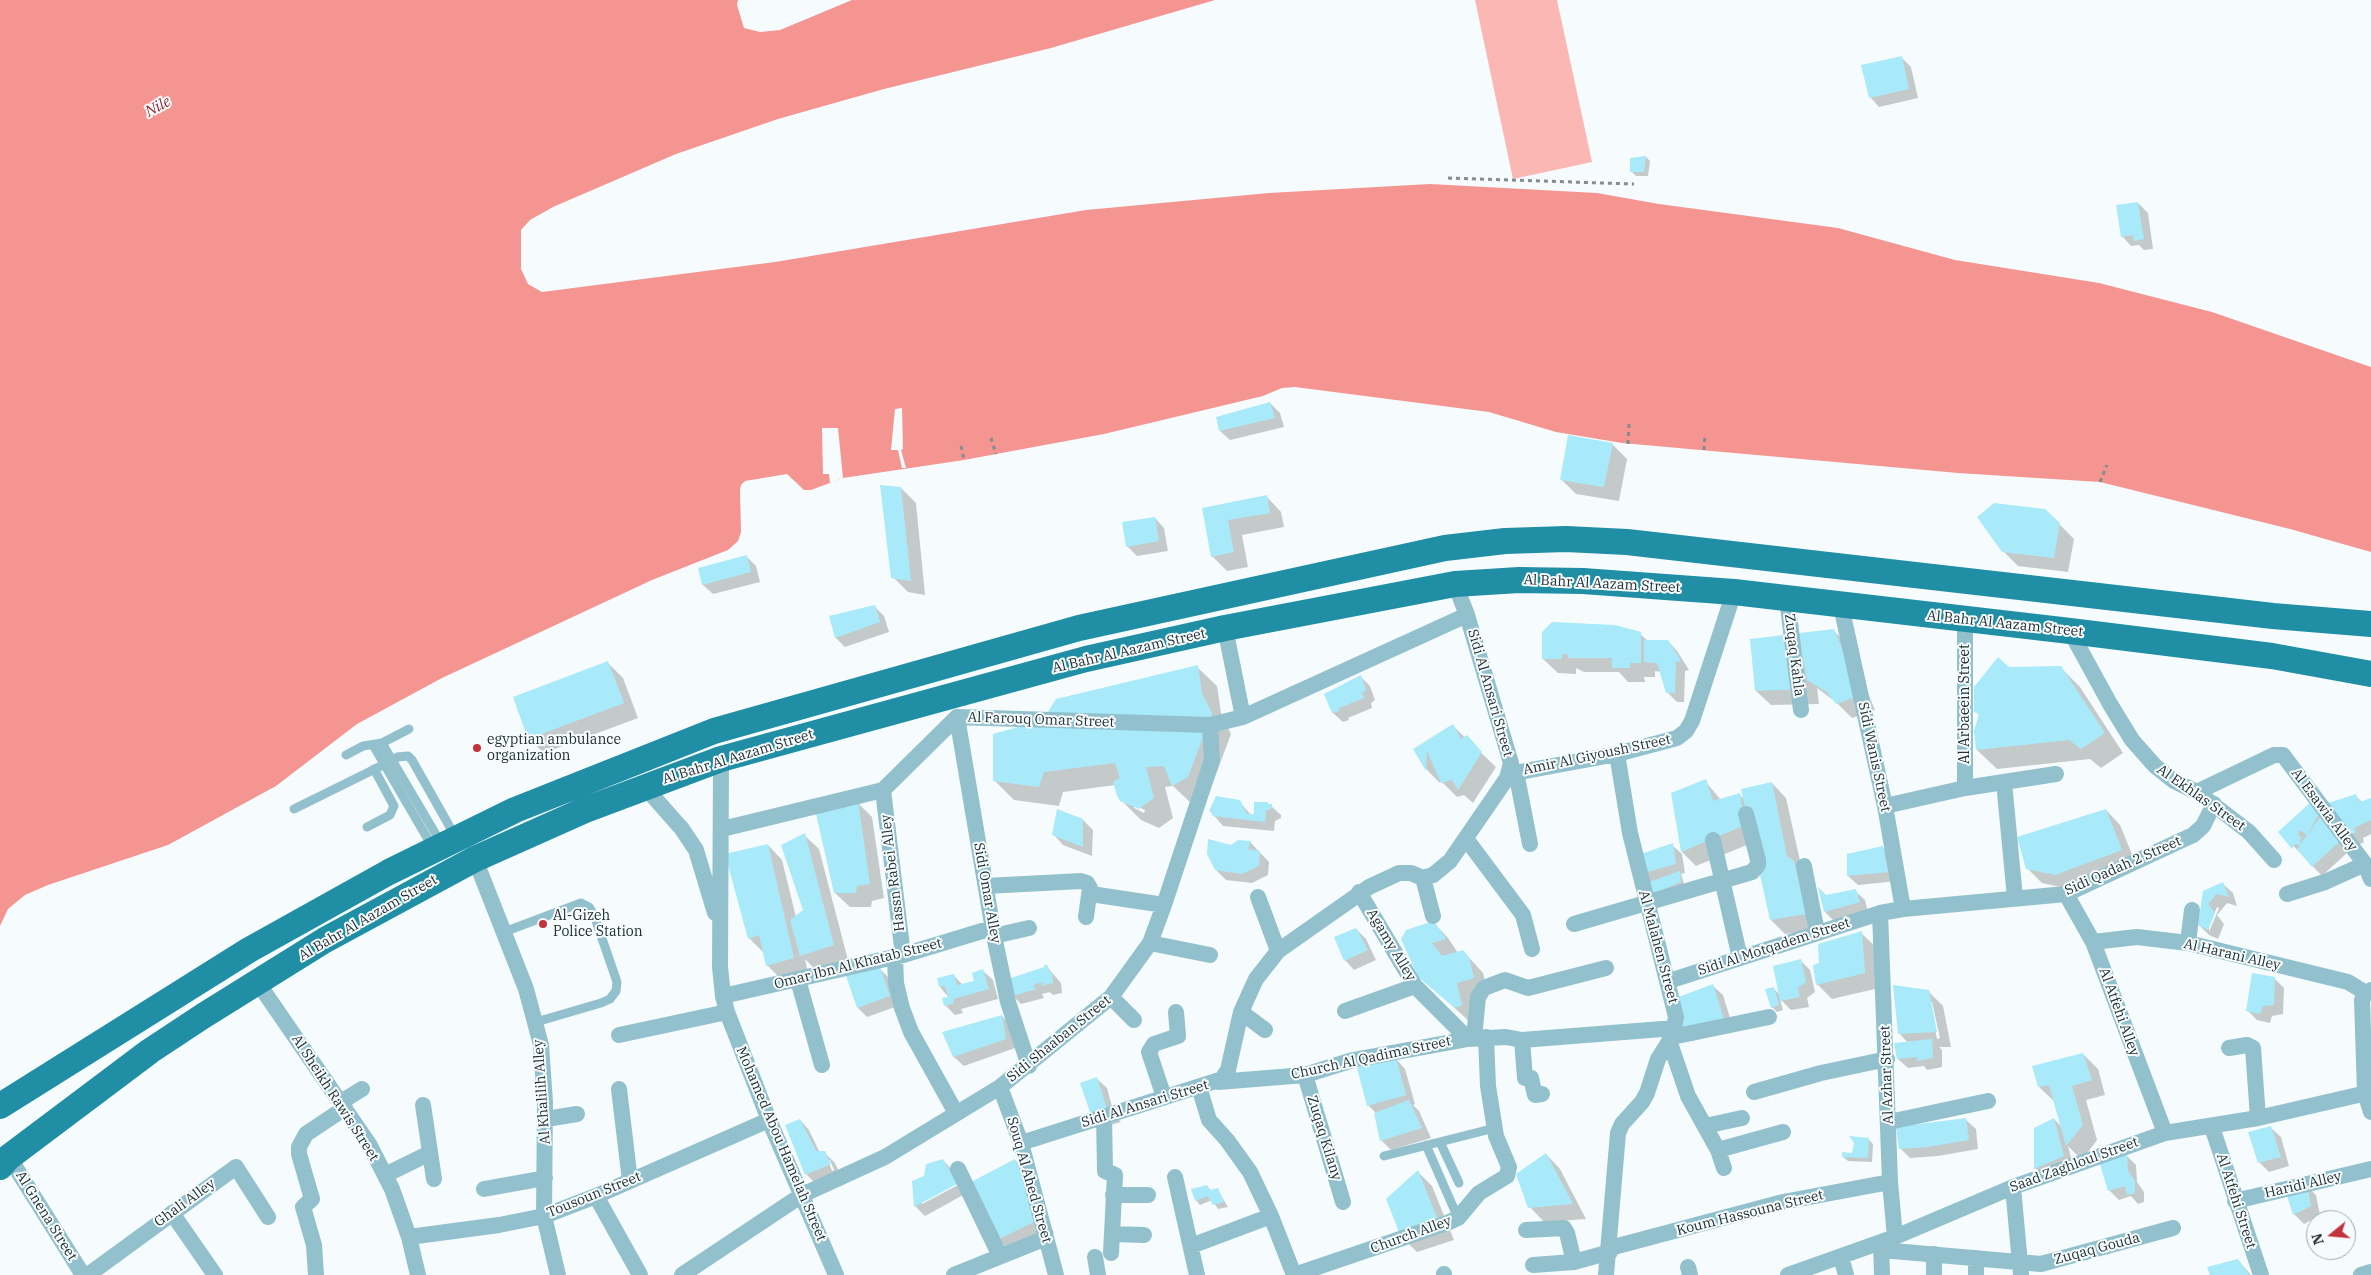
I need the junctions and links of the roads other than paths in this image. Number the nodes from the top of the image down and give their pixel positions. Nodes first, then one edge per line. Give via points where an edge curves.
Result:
1 (1455, 584) junction
2 (1734, 592) junction
3 (1787, 599) junction
4 (1841, 606) junction
5 (1467, 615) junction
6 (1965, 620) junction
7 (2371, 624) edge
8 (1225, 628) junction
9 (2070, 631) junction
10 (2371, 674) edge
11 (1801, 710) dead end
12 (957, 717) junction
13 (1243, 717) junction
14 (1210, 725) junction
15 (409, 729) dead end
16 (378, 744) junction
17 (1617, 754) junction
18 (346, 755) dead end
19 (721, 759) junction
20 (376, 769) junction
21 (1512, 773) junction
22 (2056, 774) dead end
23 (2004, 782) junction
24 (644, 786) junction
25 (1965, 788) junction
26 (883, 790) junction
27 (2197, 792) junction
28 (2214, 804) junction
29 (1885, 806) junction
30 (294, 809) dead end
31 (1746, 814) dead end
32 (367, 827) dead end
33 (722, 829) junction
34 (1467, 840) junction
35 (1713, 840) dead end
36 (1530, 844) dead end
37 (444, 845) junction
38 (475, 859) junction
39 (2274, 860) dead end
40 (1804, 866) dead end
41 (2368, 872) edge
42 (1422, 878) junction
43 (1722, 881) junction
44 (986, 886) junction
45 (1359, 892) junction
46 (1091, 894) junction
47 (2066, 894) junction
48 (2288, 894) dead end
49 (1258, 897) dead end
50 (2015, 898) junction
51 (1647, 904) junction
52 (1164, 905) junction
53 (1903, 909) junction
54 (2192, 910) dead end
55 (1880, 913) junction
56 (1433, 916) dead end
57 (1086, 917) dead end
58 (1574, 924) dead end
59 (1030, 928) dead end
60 (720, 929) junction
61 (504, 932) junction
62 (993, 932) junction
63 (1817, 932) junction
64 (2093, 942) junction
65 (1150, 943) junction
66 (2188, 943) junction
67 (1532, 949) dead end
68 (1278, 950) junction
69 (1210, 955) dead end
70 (899, 956) junction
71 (1740, 958) junction
72 (1606, 968) dead end
73 (798, 980) junction
74 (1669, 981) junction
75 (258, 984) junction
76 (1415, 986) junction
77 (2368, 992) edge
78 (723, 996) junction
79 (1111, 997) junction
80 (1345, 1011) dead end
81 (727, 1012) junction
82 (1176, 1012) dead end
83 (1241, 1012) junction
84 (1769, 1017) dead end
85 (1134, 1020) dead end
86 (536, 1022) junction
87 (1265, 1030) dead end
88 (618, 1035) dead end
89 (1672, 1036) junction
90 (1476, 1038) junction
91 (1522, 1040) junction
92 (2230, 1048) dead end
93 (1887, 1059) junction
94 (822, 1065) dead end
95 (1028, 1066) junction
96 (1305, 1075) junction
97 (1218, 1082) junction
98 (1000, 1087) junction
99 (1199, 1087) junction
100 (362, 1089) dead end
101 (619, 1089) dead end
102 (1754, 1092) dead end
103 (2368, 1093) edge
104 (1542, 1094) dead end
105 (1164, 1097) junction
106 (1988, 1100) dead end
107 (343, 1105) junction
108 (423, 1105) dead end
109 (0, 1106) edge
110 (2371, 1112) edge
111 (956, 1113) junction
112 (577, 1114) dead end
113 (1104, 1116) junction
114 (1742, 1118) dead end
115 (2258, 1118) junction
116 (546, 1119) junction
117 (769, 1120) junction
118 (1889, 1122) junction
119 (1705, 1126) junction
120 (2212, 1126) junction
121 (1495, 1128) junction
122 (1783, 1132) dead end
123 (2164, 1133) junction
124 (1440, 1142) junction
125 (1021, 1143) junction
126 (1426, 1145) junction
127 (1718, 1150) junction
128 (430, 1153) junction
129 (1384, 1156) dead end
130 (4, 1162) edge
131 (1724, 1168) dead end
132 (958, 1169) dead end
133 (2371, 1169) edge
134 (385, 1175) junction
135 (1175, 1177) dead end
136 (545, 1178) junction
137 (434, 1179) dead end
138 (630, 1182) junction
139 (1890, 1182) junction
140 (1459, 1183) dead end
141 (2013, 1187) junction
142 (484, 1189) dead end
143 (802, 1195) junction
144 (1114, 1195) junction
145 (1148, 1195) dead end
146 (596, 1196) junction
147 (2235, 1201) junction
148 (1343, 1202) dead end
149 (172, 1212) junction
150 (544, 1216) junction
151 (1271, 1216) junction
152 (268, 1217) dead end
153 (1458, 1218) junction
154 (2173, 1228) dead end
155 (1526, 1230) dead end
156 (1112, 1234) junction
157 (1144, 1235) dead end
158 (409, 1237) junction
159 (1046, 1238) junction
160 (1886, 1243) junction
161 (1191, 1246) junction
162 (1610, 1250) junction
163 (1934, 1254) junction
164 (1000, 1256) junction
165 (1841, 1257) junction
166 (1976, 1258) junction
167 (1574, 1262) junction
168 (1533, 1265) dead end
169 (2021, 1268) edge
170 (1813, 1271) edge
171 (2371, 1272) edge
172 (1193, 1274) edge
173 (83, 1275) edge
174 (88, 1275) edge
175 (215, 1275) edge
176 (316, 1275) edge
177 (418, 1275) edge
178 (558, 1275) edge
179 (640, 1275) edge
180 (682, 1275) edge
181 (836, 1275) edge
182 (954, 1275) edge
183 (1056, 1275) edge
184 (1098, 1275) edge
185 (1294, 1275) edge
186 (1606, 1275) edge
187 (1788, 1275) edge
188 (1846, 1275) edge
189 (1882, 1275) edge
190 (1934, 1275) edge
191 (1976, 1275) edge
192 (2261, 1275) edge
193 (2361, 1275) edge

1 - 2 main road, Al Bahr Al Aazam Street via 1582,581
1 - 5 street, Sidi Al Ansari Street
1 - 8 main road, Al Bahr Al Aazam Street
2 - 3 main road, Al Bahr Al Aazam Street
2 - 17 street, Amir Al Giyoush Street via 1686,731 1666,742
3 - 4 main road, Al Bahr Al Aazam Street
3 - 11 street, Zuqaq Kahla
4 - 6 main road, Al Bahr Al Aazam Street
4 - 29 street, Sidi Wanis Street
5 - 13 street
5 - 21 street, Sidi Al Ansari Street
6 - 9 main road, Al Bahr Al Aazam Street
6 - 25 street, Al Arbaeein Street
7 - 37 main road, Al Bahr Al Aazam Street via 2273,616 1627,542 1505,541 1445,548 1079,628 733,725 516,810
8 - 13 street
8 - 19 main road, Al Bahr Al Aazam Street via 1086,659
9 - 10 main road, Al Bahr Al Aazam Street via 2272,656
9 - 27 street, Al Ekhlas Street via 2132,740 2155,766
12 - 14 street, Al Farouq Omar Street
12 - 26 street, Al Farouq Omar Street
12 - 44 street, Sidi Omar Alley
13 - 14 street, Al Farouq Omar Street
14 - 52 street, Sidi Shaaban Street via 1212,760
15 - 16 lane
16 - 18 lane via 364,746
16 - 37 lane
17 - 21 street, Amir Al Giyoush Street
17 - 51 street, Al Malahen Street via 1630,833
19 - 24 main road, Al Bahr Al Aazam Street
19 - 33 street, Mohamed Abou Hamelah Street
20 - 30 lane
20 - 32 lane via 394,806 390,815
20 - 37 lane, bridge via 398,757 408,756 412,760
21 - 34 street, Sidi Al Ansari Street
21 - 36 street
22 - 23 street
23 - 25 street
23 - 50 street
24 - 38 main road, Al Bahr Al Aazam Street
24 - 60 street, Mohamed Abou Hamelah Street via 696,850
25 - 29 street
26 - 33 street
26 - 70 street, Hassn Rabei Alley
27 - 28 street, Al Ekhlas Street
27 - 41 street, Al Esawia Alley via 2274,754 2283,755
28 - 39 street, Al Ekhlas Street via 2250,832
28 - 47 street, Sidi Qadah 2 Street via 2203,826 2193,835
29 - 53 street, Sidi Wanis Street
31 - 43 street via 1758,865 1752,872
33 - 60 street, Mohamed Abou Hamelah Street
34 - 42 street, Sidi Al Ansari Street via 1443,869
34 - 67 street via 1523,915
35 - 43 street
37 - 109 main road, Al Bahr Al Aazam Street via 321,908 248,950
38 - 61 street, Al Khalilih Alley
38 - 75 main road, Al Bahr Al Aazam Street via 325,940
40 - 63 street
41 - 48 street, Al Esawia Alley
42 - 45 street, Sidi Al Ansari Street via 1411,873 1399,873
42 - 56 street
43 - 51 street
43 - 71 street
44 - 46 street via 1081,881 1087,883
44 - 62 street, Sidi Omar Alley
45 - 68 street, Sidi Al Ansari Street
45 - 76 street, Agamy Alley
46 - 52 street
46 - 57 street
47 - 50 street, Sidi Qadah 2 Street
47 - 64 street, Al Atfehi Alley
49 - 68 street
50 - 53 street, Sidi Qadah 2 Street
51 - 58 street
51 - 74 street, Al Malahen Street
52 - 65 street, Sidi Shaaban Street
53 - 55 street, Sidi Al Motqadem Street
54 - 66 street
55 - 63 street, Sidi Al Motqadem Street
55 - 93 street, Al Azhar Street
59 - 62 street, Omar Ibn Al Khatab Street
60 - 78 street, Mohamed Abou Hamelah Street
61 - 86 street, Al Khalilih Alley
61 - 86 lane via 581,903 594,915 617,982 616,991 610,999
62 - 70 street, Omar Ibn Al Khatab Street
62 - 95 street, Sidi Omar Alley via 1008,1002
63 - 71 street, Sidi Al Motqadem Street
64 - 66 street, Al Harani Alley via 2137,937
64 - 123 street, Al Atfehi Alley
65 - 69 street
65 - 79 street, Sidi Shaaban Street
66 - 77 street, Al Harani Alley via 2348,982
68 - 83 street, Sidi Al Ansari Street via 1256,979
70 - 73 street, Omar Ibn Al Khatab Street
70 - 111 street, Hassn Rabei Alley via 900,1000 911,1032
71 - 74 street, Sidi Al Motqadem Street
72 - 90 street via 1528,988 1505,980 1484,988 1478,997
73 - 78 street, Omar Ibn Al Khatab Street
73 - 94 street
74 - 89 street, Al Malahen Street via 1676,1017
75 - 107 street, Al Sheikh Rawis Street
75 - 130 main road, Al Bahr Al Aazam Street via 150,1051
76 - 80 street
76 - 90 street, Agamy Alley
77 - 103 street via 2362,1000
78 - 81 street, Mohamed Abou Hamelah Street
79 - 85 street
79 - 95 street, Sidi Shaaban Street
81 - 88 street
81 - 117 street, Mohamed Abou Hamelah Street
82 - 105 street via 1178,1036 1154,1044 1150,1052
83 - 87 street
83 - 97 street, Sidi Al Ansari Street via 1228,1070
84 - 89 street, Church Al Qadima Street
86 - 116 street, Al Khalilih Alley via 541,1045
89 - 91 street, Church Al Qadima Street
89 - 119 street, Al Malahen Street via 1688,1096
89 - 162 street via 1658,1059 1642,1102 1618,1132
90 - 91 street, Church Al Qadima Street
90 - 96 street, Church Al Qadima Street via 1353,1060
90 - 121 street
91 - 104 street via 1526,1078 1531,1078 1535,1095
92 - 115 street via 2247,1045 2253,1048
93 - 102 street
93 - 118 street, Al Azhar Street
95 - 98 street, Sidi Shaaban Street
96 - 97 street, Church Al Qadima Street
96 - 148 street, Zuqaq Kilany
97 - 99 street, Sidi Al Ansari Street
98 - 111 street, Sidi Shaaban Street
98 - 125 street, Souq Al Ahed Street
99 - 105 street, Sidi Al Ansari Street
99 - 151 street via 1208,1120 1250,1172
100 - 107 street
101 - 138 street
103 - 110 street
103 - 115 street, Saad Zaghloul Street
105 - 113 street, Sidi Al Ansari Street
106 - 118 street
107 - 134 street, Al Sheikh Rawis Street
107 - 176 street via 306,1134 299,1146 312,1199 303,1207 314,1245
108 - 128 street
111 - 143 street, Sidi Shaaban Street via 885,1157
112 - 116 street
113 - 125 street, Sidi Al Ansari Street
113 - 144 street via 1106,1171 1115,1175
114 - 119 street
115 - 120 street, Saad Zaghloul Street
116 - 136 street, Al Khalilih Alley
117 - 138 street, Tousoun Street
117 - 143 street, Mohamed Abou Hamelah Street
118 - 139 street, Al Azhar Street
119 - 127 street, Al Malahen Street
120 - 123 street, Saad Zaghloul Street
120 - 147 street, Al Atfehi Street
121 - 124 lane
121 - 153 street, Church Alley via 1509,1167 1507,1176 1479,1193
122 - 127 street
123 - 141 street, Saad Zaghloul Street
124 - 126 lane
124 - 140 lane
125 - 159 street, Souq Al Ahed Street
126 - 129 lane
126 - 153 lane
127 - 131 street, Al Malahen Street
128 - 134 street
128 - 137 street
130 - 173 street, Al Gnena Street
132 - 164 street
133 - 147 street, Haridi Alley
134 - 158 street, Al Sheikh Rawis Street
135 - 161 street
136 - 142 street
136 - 150 street, Al Khalilih Alley
138 - 146 street, Tousoun Street
139 - 160 street, Al Azhar Street
139 - 162 street, Koum Hassouna Street via 1783,1202
141 - 160 street, Saad Zaghloul Street
141 - 169 street
143 - 180 street, Sidi Shaaban Street
143 - 181 street, Mohamed Abou Hamelah Street
144 - 145 street
144 - 156 street
146 - 150 street, Tousoun Street
146 - 179 street
147 - 192 street, Al Atfehi Street
149 - 152 street, Ghali Alley via 236,1167
149 - 174 street, Ghali Alley
149 - 175 street
150 - 158 street, Tousoun Street via 499,1226
150 - 178 street, Al Khalilih Alley
151 - 161 street
151 - 185 street
153 - 185 street, Church Alley
154 - 169 street, Zuqaq Gouda
155 - 167 street via 1564,1228
156 - 157 street
156 - 184 street
158 - 177 street, Al Sheikh Rawis Street
159 - 164 street
159 - 183 street, Souq Al Ahed Street
160 - 163 street, Zuqaq Gouda
160 - 165 street, Saad Zaghloul Street
160 - 189 street, Al Azhar Street
161 - 172 street
162 - 167 street, Koum Hassouna Street
162 - 186 street
163 - 166 street, Zuqaq Gouda
163 - 190 street
164 - 182 street
165 - 170 street, Saad Zaghloul Street
165 - 188 street
166 - 169 street, Zuqaq Gouda
166 - 191 street
167 - 168 street, Koum Hassouna Street
170 - 187 street, Saad Zaghloul Street
171 - 193 street

